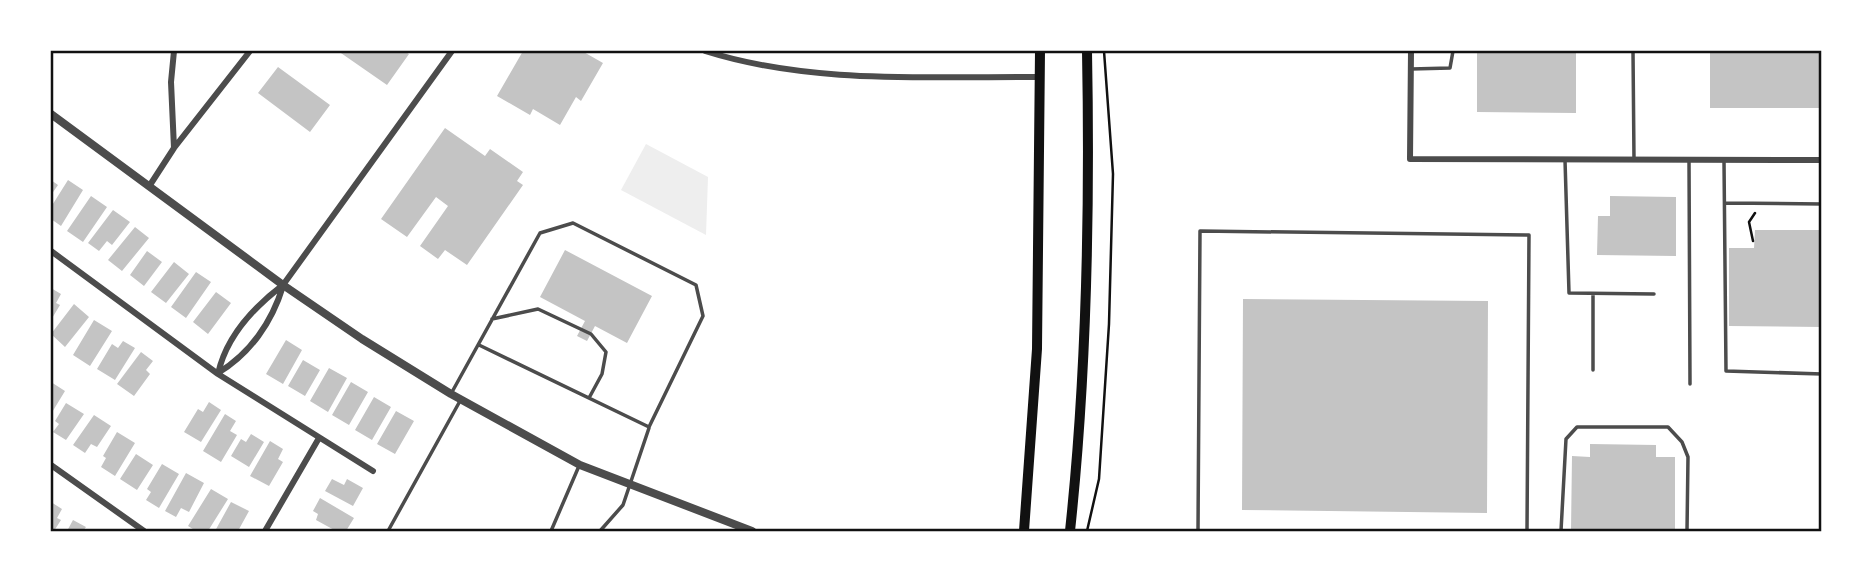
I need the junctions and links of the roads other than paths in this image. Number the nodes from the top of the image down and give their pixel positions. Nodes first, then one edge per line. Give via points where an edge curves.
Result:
1 (174, 51) edge
2 (250, 51) edge
3 (452, 51) edge
4 (705, 51) edge
5 (1040, 51) edge
6 (1087, 51) edge
7 (1411, 51) edge
8 (1453, 51) edge
9 (1633, 51) edge
10 (1411, 69) junction
11 (1040, 78) junction
12 (51, 114) edge
13 (174, 148) junction
14 (1565, 160) junction
15 (1634, 160) junction
16 (1689, 160) junction
17 (1724, 160) junction
18 (1822, 160) edge
19 (150, 185) junction
20 (1725, 203) junction
21 (1822, 204) edge
22 (51, 251) edge
23 (283, 285) junction
24 (1593, 293) junction
25 (1654, 294) dead end
26 (492, 319) junction
27 (479, 345) junction
28 (1594, 370) dead end
29 (218, 374) junction
30 (1822, 374) edge
31 (1690, 384) dead end
32 (451, 394) junction
33 (589, 398) junction
34 (461, 399) junction
35 (649, 427) junction
36 (319, 438) junction
37 (51, 465) edge
38 (580, 465) junction
39 (373, 471) dead end
40 (629, 486) junction
41 (144, 531) edge
42 (265, 531) edge
43 (388, 531) edge
44 (551, 531) edge
45 (600, 531) edge
46 (752, 531) edge
47 (1024, 531) edge
48 (1070, 531) edge
49 (1198, 531) edge
50 (1527, 531) edge
51 (1561, 531) edge
52 (1687, 531) edge

1 - 13 street
2 - 13 street
3 - 23 street
4 - 11 street via 840,76
5 - 11 main road
6 - 48 main road via 1084,352
7 - 10 street
8 - 10 lane via 1450,68
9 - 15 lane
10 - 14 street via 1410,159
11 - 47 main road via 1037,349
12 - 19 street
13 - 19 street
14 - 15 street
14 - 24 lane via 1569,293
15 - 16 street
16 - 17 street
16 - 31 lane
17 - 18 street
17 - 20 lane
19 - 23 street
20 - 21 lane
20 - 30 lane via 1726,372
22 - 29 street
23 - 29 street via 260,303 223,352
23 - 29 street via 275,313 239,362
23 - 32 street
24 - 25 lane
24 - 28 lane
26 - 27 lane
26 - 33 lane via 538,309 591,334 606,352 602,374
26 - 35 lane via 540,233 573,223 696,285 703,316
27 - 32 lane
27 - 33 lane
29 - 36 street
32 - 34 street
33 - 35 lane
34 - 38 street
34 - 43 lane
35 - 40 lane
36 - 39 street
36 - 42 street
37 - 41 street
38 - 40 street
38 - 44 lane
40 - 45 lane via 623,505
40 - 46 street
49 - 50 lane via 1200,231 1529,235
51 - 52 lane via 1566,439 1577,427 1668,426 1688,457

